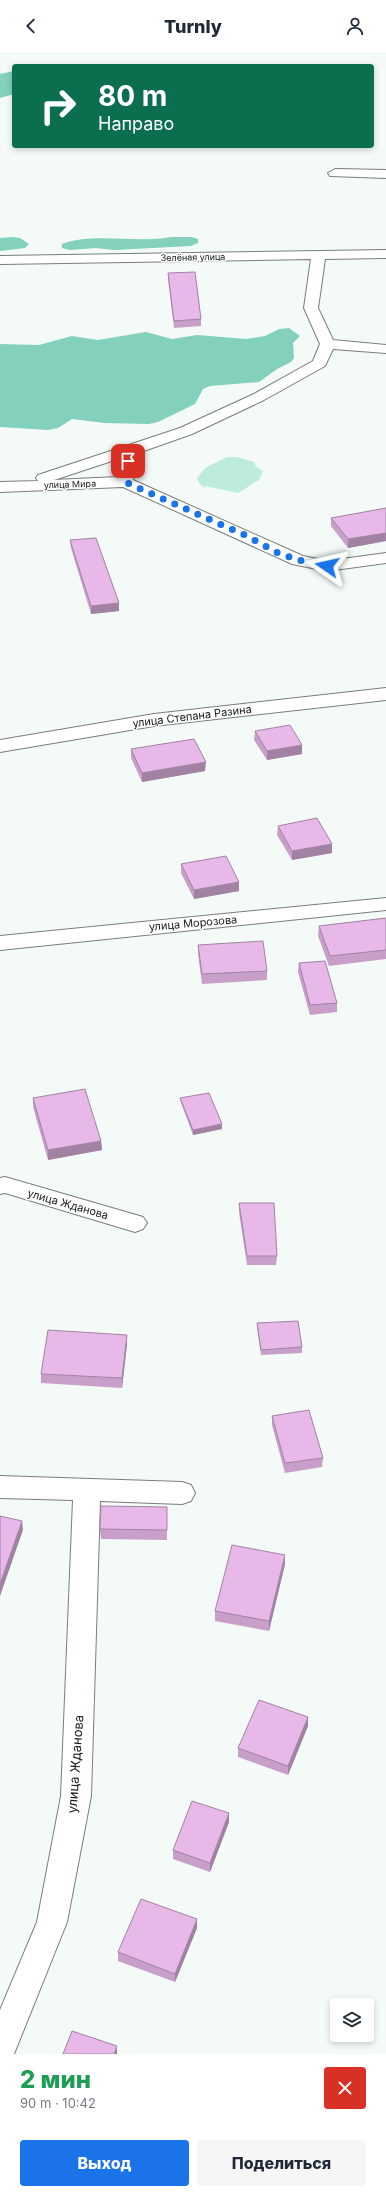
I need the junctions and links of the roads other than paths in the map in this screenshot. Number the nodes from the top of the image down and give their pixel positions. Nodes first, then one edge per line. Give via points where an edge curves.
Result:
1 (335, 172) dead end
2 (386, 174) edge
3 (386, 254) edge
4 (318, 256) junction
5 (0, 260) edge
6 (327, 344) junction
7 (386, 349) edge
8 (130, 450) junction
9 (125, 482) junction
10 (20, 486) junction
11 (0, 487) edge
12 (386, 558) edge
13 (386, 694) edge
14 (0, 746) edge
15 (386, 904) edge
16 (0, 943) edge
17 (2, 1183) edge
18 (135, 1223) dead end
19 (0, 1487) edge
20 (87, 1491) junction
21 (182, 1493) dead end
22 (0, 2049) edge

1 - 2 street
3 - 4 street, Зелёная улица
4 - 5 street, Зелёная улица
4 - 6 street via 311,308
6 - 7 street
6 - 8 street via 320,363 259,397 186,431
8 - 9 street
8 - 10 street
9 - 10 street, улица Мира
9 - 12 street, улица Мира via 298,560 327,566
10 - 11 street, улица Мира
13 - 14 street, улица Степана Разина via 154,720
15 - 16 street, улица Морозова
17 - 18 street, улица Жданова
19 - 20 street
20 - 21 street
20 - 22 street, улица Жданова via 76,1796 52,1922

